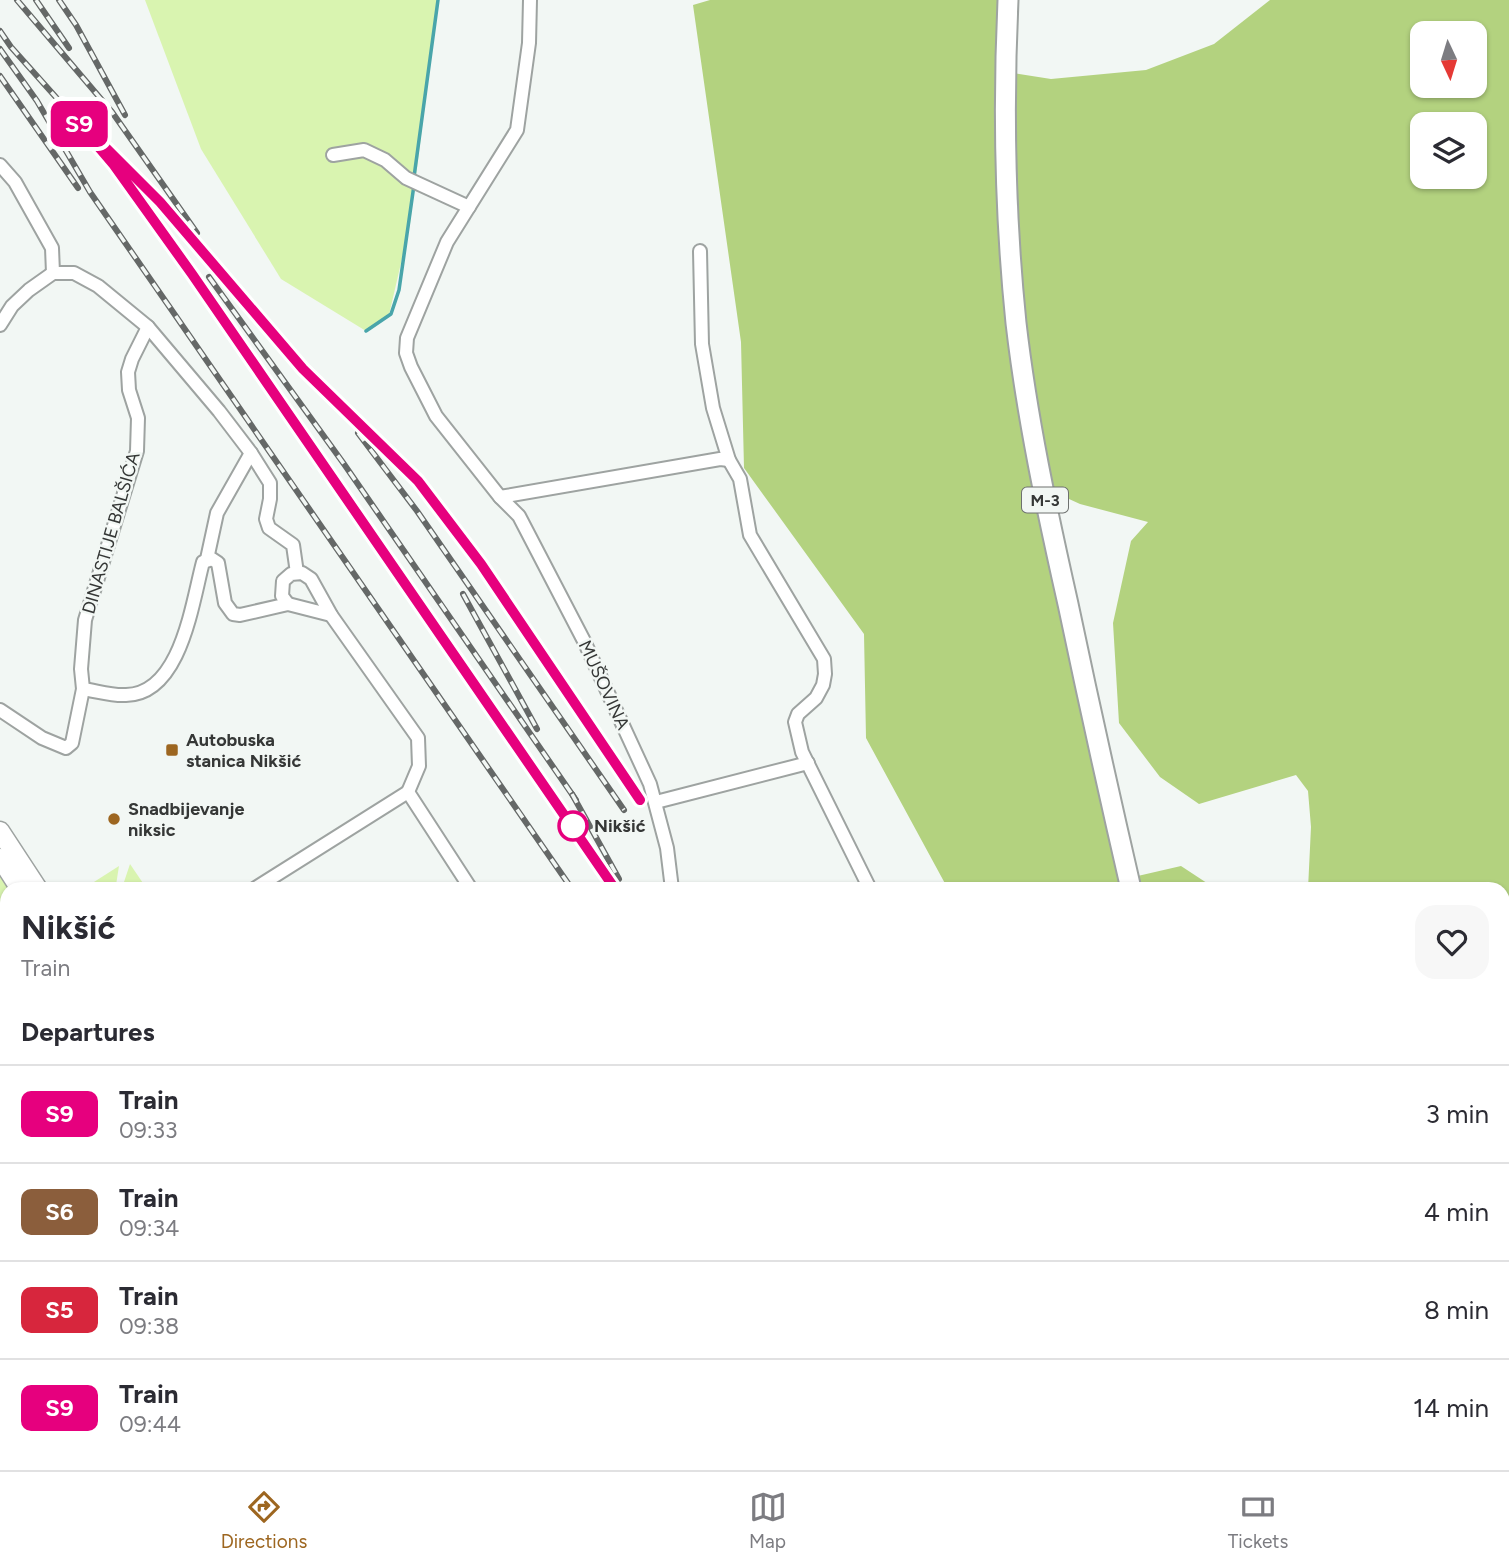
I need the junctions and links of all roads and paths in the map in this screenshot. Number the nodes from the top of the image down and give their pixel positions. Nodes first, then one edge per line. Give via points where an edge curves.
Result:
1 (530, 0) edge
2 (1008, 0) edge
3 (333, 155) dead end
4 (0, 165) edge
5 (469, 207) junction
6 (700, 251) dead end
7 (53, 273) junction
8 (0, 325) edge
9 (148, 327) junction
10 (251, 453) junction
11 (729, 460) junction
12 (500, 497) junction
13 (207, 559) junction
14 (297, 573) junction
15 (288, 604) junction
16 (331, 615) junction
17 (83, 689) junction
18 (0, 710) edge
19 (808, 763) junction
20 (408, 792) junction
21 (656, 802) junction
22 (0, 831) edge
23 (0, 858) edge
24 (15, 882) edge
25 (33, 882) edge
26 (265, 882) edge
27 (466, 882) edge
28 (671, 882) edge
29 (867, 882) edge
30 (1129, 882) edge

1 - 5 street, MUŠOVINA via 517,130
2 - 30 main road, M-3 via 1008,215 1021,360 1042,486
3 - 5 street via 364,150 406,178
4 - 7 street via 15,182 52,248
5 - 12 street, MUŠOVINA via 447,242 407,338 406,353 436,416
6 - 11 street via 702,344 713,408
7 - 8 street via 12,306
7 - 9 street via 74,274 98,286
9 - 10 street
9 - 17 street, DINASTIJE BALŠIĆA via 128,372 138,418 137,451 85,620
10 - 13 street via 217,513
10 - 14 street via 270,483 269,527 293,545
11 - 12 street
11 - 19 street via 740,480 750,535 824,659 823,685 795,722
12 - 21 street, MUŠOVINA via 519,516 584,641
13 - 15 street via 218,564 225,603 233,614
13 - 17 street via 178,651 159,684 127,695
14 - 15 street via 283,581 282,596
14 - 16 street via 311,579
15 - 16 street
16 - 20 street via 418,738 419,766
17 - 18 street, DINASTIJE BALŠIĆA via 72,743 66,748
19 - 21 street
19 - 29 street
20 - 26 street
20 - 27 street
21 - 28 street, MUŠOVINA
22 - 25 main road
23 - 24 main road

